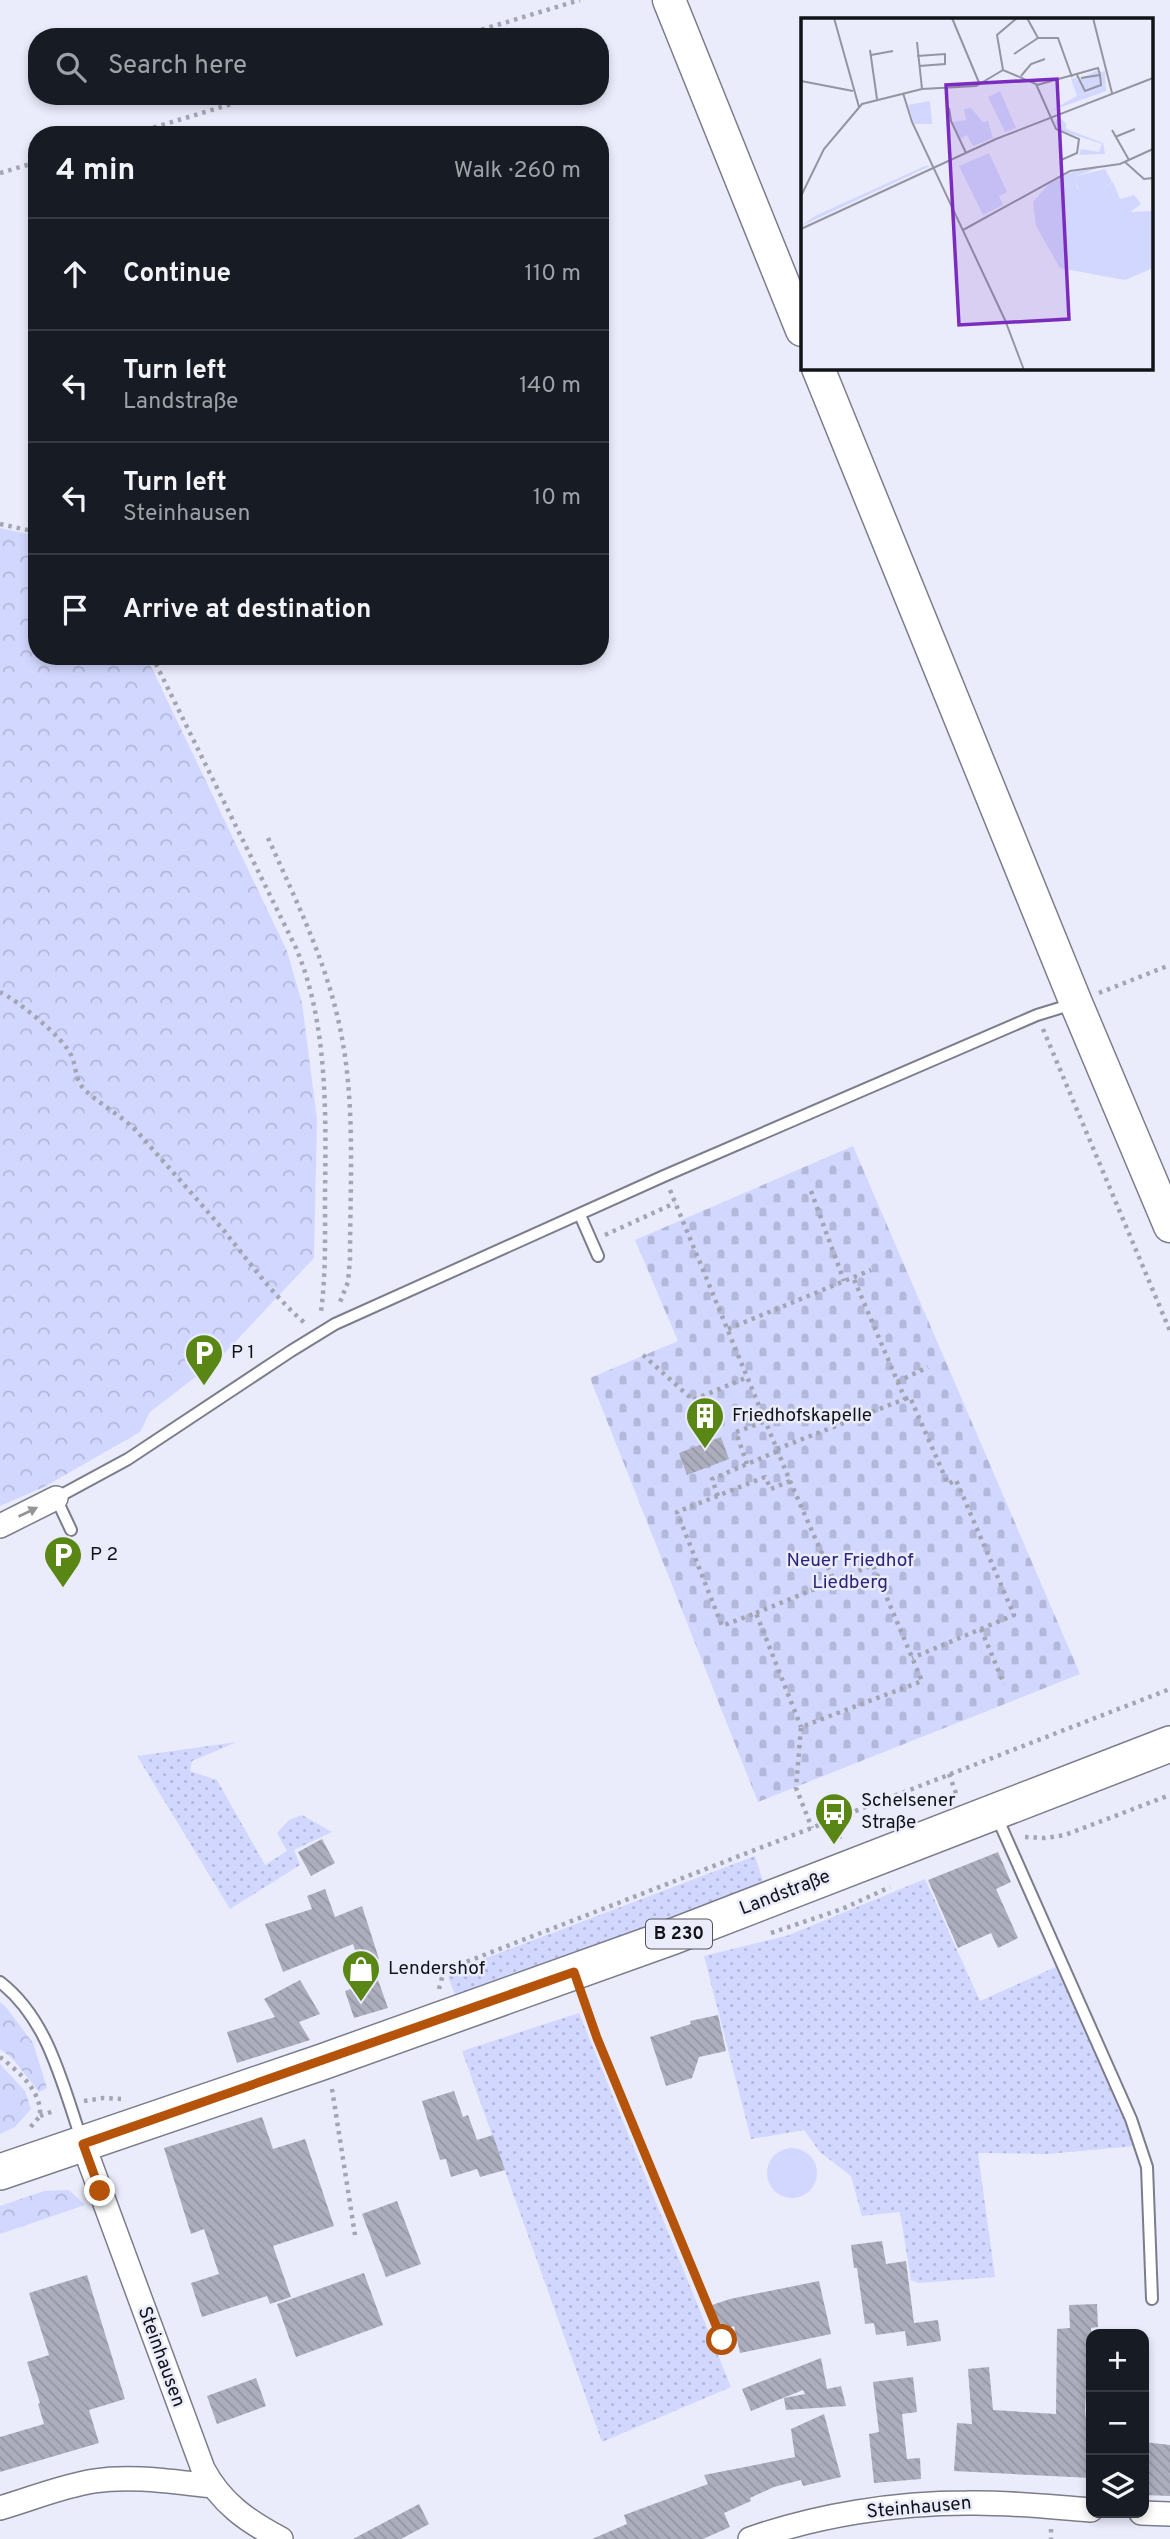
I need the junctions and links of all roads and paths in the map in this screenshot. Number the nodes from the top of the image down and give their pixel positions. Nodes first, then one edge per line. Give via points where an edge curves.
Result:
1 (580, 0) edge
2 (669, 0) edge
3 (487, 28) edge
4 (228, 105) edge
5 (159, 126) edge
6 (28, 165) edge
7 (0, 173) edge
8 (801, 325) edge
9 (818, 369) edge
10 (0, 524) edge
11 (28, 530) edge
12 (156, 665) edge
13 (268, 838) dead end
14 (1170, 965) edge
15 (0, 992) edge
16 (1076, 1003) junction
17 (1037, 1015) junction
18 (664, 1176) junction
19 (811, 1191) dead end
20 (674, 1203) junction
21 (580, 1215) junction
22 (1170, 1226) edge
23 (591, 1241) junction
24 (598, 1256) dead end
25 (871, 1270) dead end
26 (853, 1277) junction
27 (844, 1281) junction
28 (288, 1309) dead end
29 (729, 1329) junction
30 (1170, 1331) edge
31 (317, 1334) junction
32 (643, 1355) dead end
33 (929, 1367) dead end
34 (748, 1377) junction
35 (897, 1382) junction
36 (905, 1399) junction
37 (766, 1421) junction
38 (778, 1450) junction
39 (747, 1464) junction
40 (790, 1481) junction
41 (718, 1496) junction
42 (56, 1498) junction
43 (0, 1526) edge
44 (71, 1530) dead end
45 (834, 1581) junction
46 (756, 1613) junction
47 (981, 1629) junction
48 (912, 1658) junction
49 (1004, 1684) dead end
50 (1170, 1689) edge
51 (801, 1727) junction
52 (1170, 1744) edge
53 (995, 1813) junction
54 (835, 1819) junction
55 (812, 1828) junction
56 (834, 1846) dead end
57 (574, 1972) junction
58 (0, 1982) edge
59 (435, 1996) dead end
60 (0, 2057) edge
61 (322, 2062) junction
62 (123, 2099) dead end
63 (70, 2105) junction
64 (22, 2132) dead end
65 (83, 2144) junction
66 (0, 2172) edge
67 (355, 2235) dead end
68 (1152, 2299) dead end
69 (722, 2340) dead end
70 (213, 2486) junction
71 (0, 2508) edge
72 (1086, 2510) edge
73 (1149, 2513) edge
74 (1170, 2514) edge
75 (817, 2530) edge
76 (281, 2539) edge
77 (750, 2539) edge

1 - 3 path
2 - 8 street
4 - 5 path
6 - 7 path
9 - 16 street
10 - 11 path
12 - 31 path via 296,948 310,988 326,1102 325,1265
13 - 31 path via 326,975 348,1081 349,1272 346,1292
14 - 16 path
15 - 28 path via 55,1034 70,1052 84,1088 134,1129
16 - 17 lane
16 - 22 street
17 - 18 lane
17 - 30 path
18 - 20 path
18 - 21 lane
19 - 27 path
20 - 23 path
20 - 29 path
21 - 23 lane
21 - 31 lane
23 - 24 lane
25 - 26 path
26 - 27 path
26 - 35 path
27 - 29 path
29 - 34 path
31 - 42 lane via 128,1459
32 - 34 path via 693,1400
33 - 35 path
34 - 37 path
35 - 36 path
36 - 38 path
36 - 47 path via 910,1397 948,1484 956,1480 1014,1615
37 - 38 path
37 - 39 path via 736,1432
38 - 39 path
38 - 40 path
39 - 41 path via 712,1479
40 - 41 path via 771,1489 765,1477
40 - 45 path
41 - 46 path via 677,1512 722,1626
43 -> 42 street
42 - 44 lane
45 - 46 path
45 - 48 path via 873,1565
46 - 51 path
47 - 48 path
47 - 49 path
48 - 51 path via 922,1682
50 - 54 path
51 - 55 path via 796,1788
52 - 53 main road, Landstraße / B 230
53 - 57 main road, Landstraße / B 230
53 - 68 lane via 1146,2157
54 - 55 path
54 - 56 path via 841,1843
55 - 59 path via 453,1967 443,1974
57 - 61 main road, Landstraße / B 230
57 - 69 path
58 - 63 lane via 40,2029
60 - 64 path via 39,2102 38,2121
61 - 65 main road, Landstraße / B 230
61 - 67 path via 335,2096
62 - 63 path via 99,2098
63 - 65 lane
65 - 66 main road, Landstraße / B 230
65 - 70 street, Steinhausen via 193,2446
70 - 71 street via 109,2480
70 - 76 street, Steinhausen via 236,2512
72 - 75 street, Steinhausen via 935,2504 866,2512
73 - 74 street
75 - 77 street, Steinhausen

